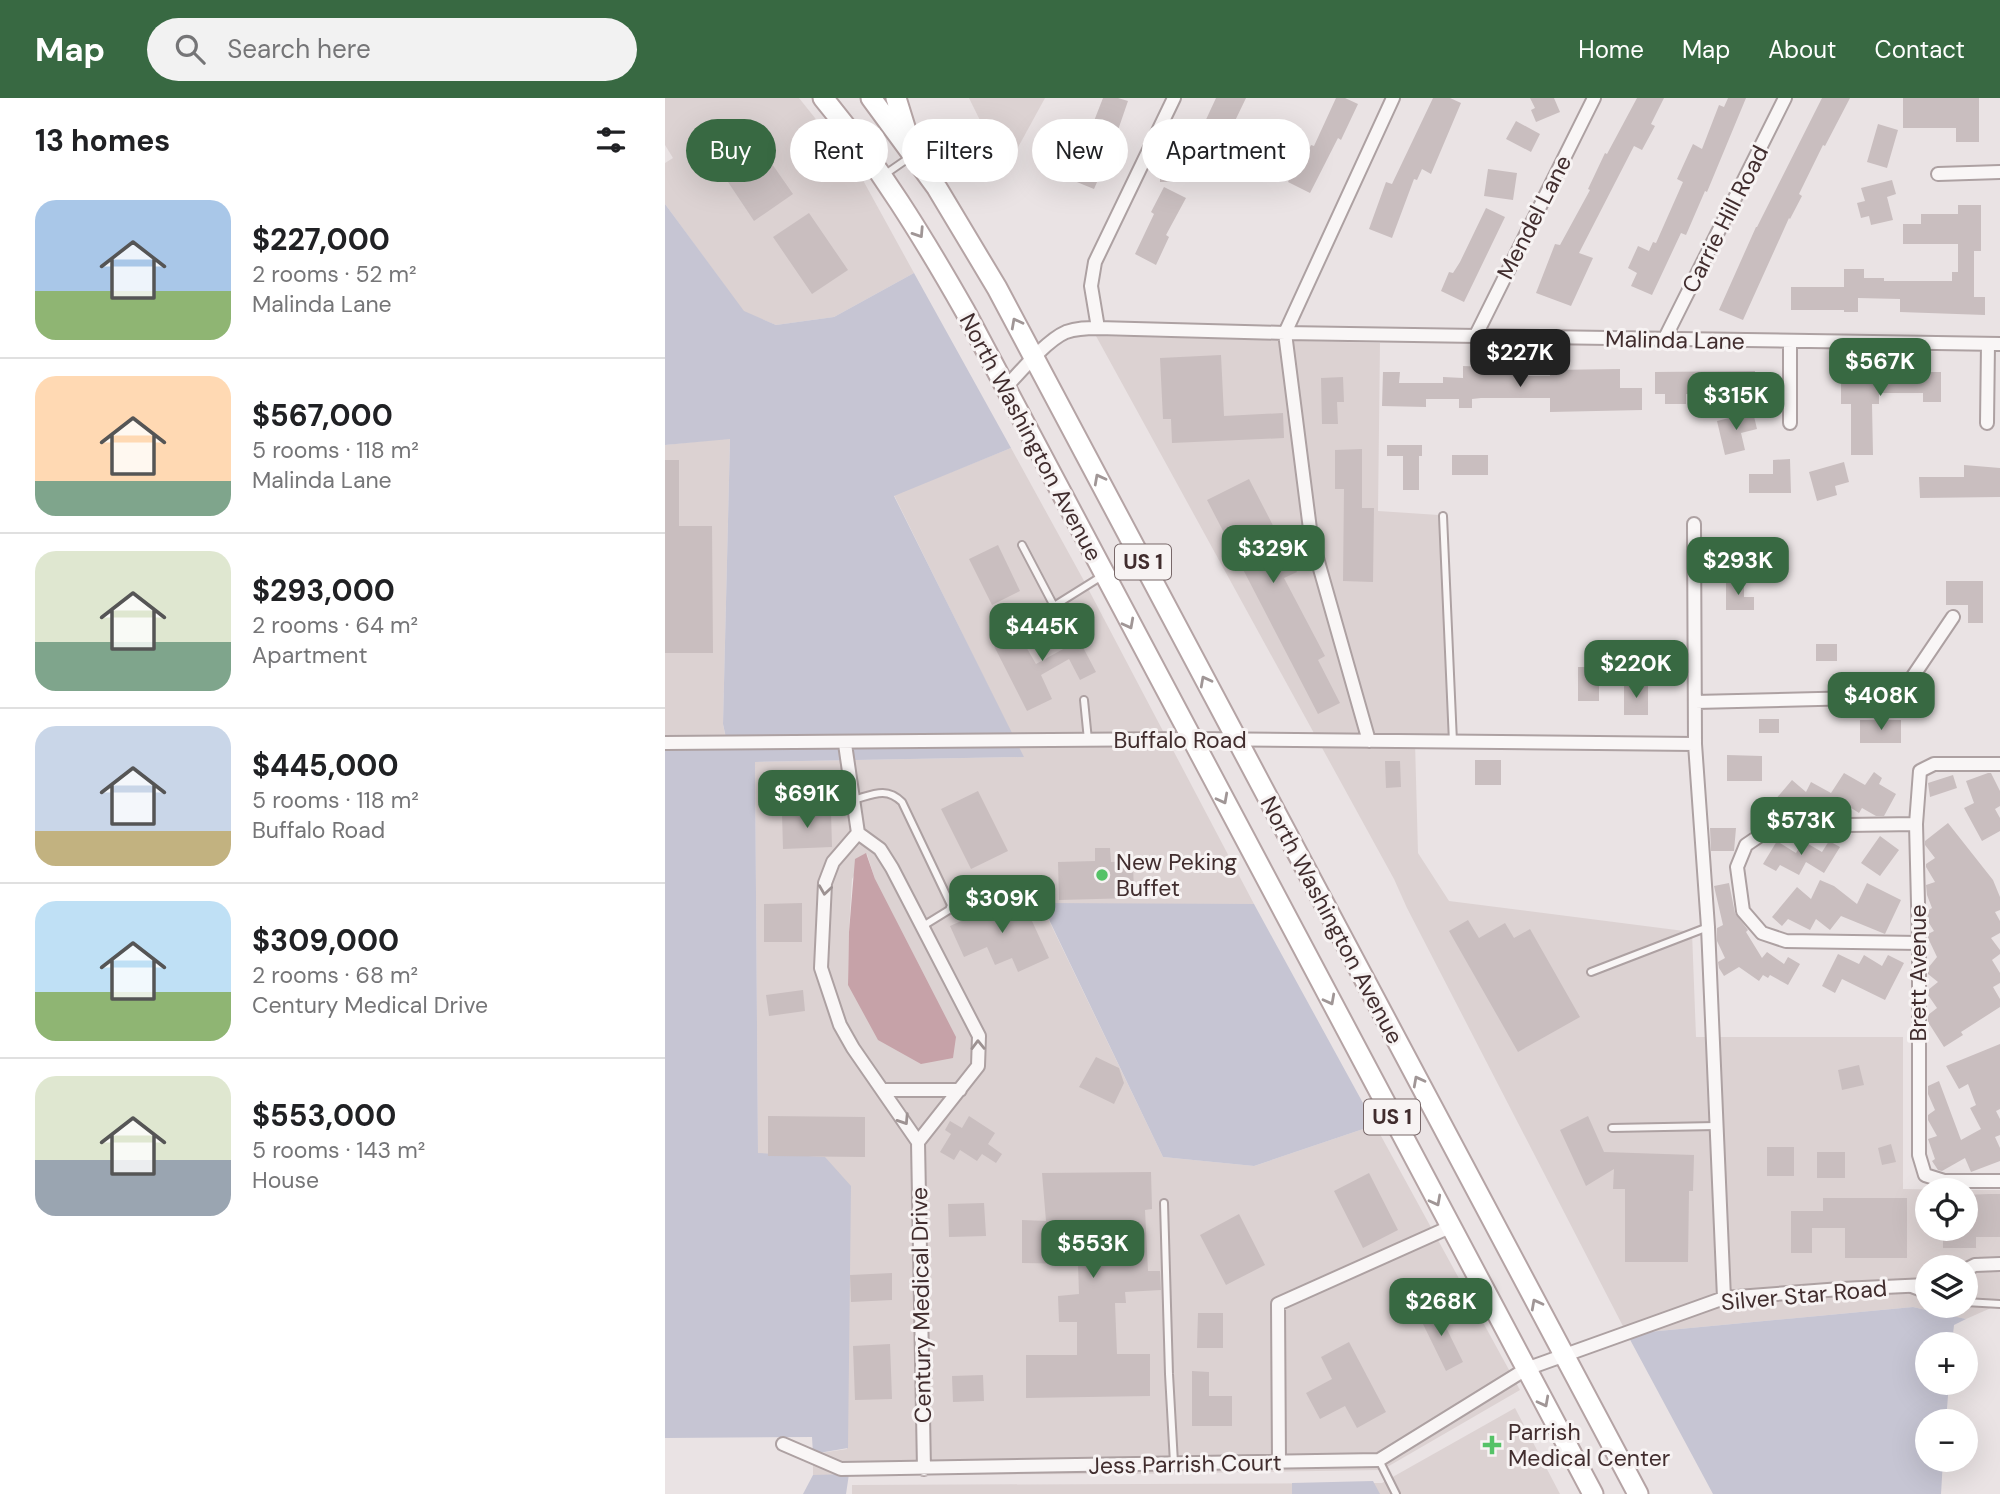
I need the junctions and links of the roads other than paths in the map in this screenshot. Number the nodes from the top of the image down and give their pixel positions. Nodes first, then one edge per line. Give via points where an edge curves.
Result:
1 (823, 98) edge
2 (871, 98) edge
3 (896, 98) edge
4 (1174, 98) edge
5 (1393, 98) edge
6 (1594, 98) edge
7 (1786, 98) edge
8 (839, 119) edge
9 (903, 119) edge
10 (902, 139) edge
11 (2000, 172) edge
12 (1938, 174) dead end
13 (886, 182) edge
14 (931, 182) edge
15 (1098, 328) junction
16 (1286, 333) junction
17 (1475, 337) junction
18 (1664, 340) junction
19 (1790, 342) junction
20 (1994, 344) edge
21 (1035, 357) junction
22 (1005, 388) junction
23 (1790, 423) dead end
24 (1987, 423) dead end
25 (1443, 516) dead end
26 (1694, 524) dead end
27 (1023, 545) dead end
28 (1104, 575) junction
29 (1054, 606) junction
30 (1038, 616) dead end
31 (1953, 617) dead end
32 (1084, 700) dead end
33 (1696, 702) junction
34 (1191, 739) junction
35 (1088, 740) junction
36 (1237, 741) junction
37 (1369, 741) junction
38 (1453, 742) junction
39 (665, 743) edge
40 (845, 744) junction
41 (1695, 744) junction
42 (2000, 764) edge
43 (853, 800) junction
44 (1916, 824) junction
45 (857, 832) junction
46 (923, 926) junction
47 (1708, 927) junction
48 (1919, 943) junction
49 (1591, 972) dead end
50 (884, 1090) junction
51 (960, 1090) junction
52 (1716, 1126) junction
53 (1612, 1128) dead end
54 (918, 1142) junction
55 (2000, 1181) edge
56 (1164, 1203) dead end
57 (1450, 1227) junction
58 (1978, 1265) edge
59 (2000, 1265) edge
60 (1915, 1285) edge
61 (1902, 1286) junction
62 (1915, 1291) edge
63 (1724, 1298) junction
64 (1978, 1303) edge
65 (2000, 1304) edge
66 (1563, 1355) junction
67 (1527, 1369) junction
68 (783, 1444) dead end
69 (1379, 1460) junction
70 (1279, 1463) junction
71 (1174, 1465) junction
72 (924, 1469) junction
73 (1396, 1494) edge
74 (1593, 1494) edge
75 (1637, 1494) edge

1 - 8 main road, North Washington Avenue / US 1
2 - 10 main road, North Washington Avenue / US 1
3 - 9 main road
4 - 15 street via 1095,262 1091,286
5 - 16 street
6 - 17 street, Mendel Lane
7 - 18 street, Carrie Hill Road
11 - 12 street
13 -> 22 main road, North Washington Avenue / US 1 via 927,245
21 -> 14 main road, North Washington Avenue / US 1
15 - 16 street, Malinda Lane
15 - 21 street, Malinda Lane via 1063,333
16 - 17 street, Malinda Lane
16 - 37 street via 1311,537
17 - 18 street, Malinda Lane
18 - 19 street, Malinda Lane
19 - 20 street, Malinda Lane
19 - 23 street
20 - 24 street
21 - 22 street, Malinda Lane
36 -> 21 main road, North Washington Avenue / US 1
22 - 28 main road, North Washington Avenue / US 1
25 - 38 lane
26 - 33 street
27 - 29 lane
28 - 29 lane
28 -> 34 main road, North Washington Avenue / US 1
29 - 30 lane
31 - 33 street via 1899,697
32 - 35 lane
33 - 41 street
34 - 35 street, Buffalo Road
34 - 36 street, Buffalo Road
34 -> 57 main road, North Washington Avenue / US 1
35 - 40 street, Buffalo Road
36 - 37 street, Buffalo Road
66 -> 36 main road, North Washington Avenue / US 1
37 - 38 street, Buffalo Road
38 - 41 street, Buffalo Road
39 - 40 street, Buffalo Road
40 - 43 street
41 - 47 street
42 - 44 street, Brett Avenue via 1934,764 1920,771
43 - 45 street
43 - 46 lane via 888,792 902,802 951,905
44 - 48 street, Brett Avenue
44 - 48 street via 1774,826 1746,845 1737,867 1743,911 1762,933 1786,941
45 - 46 street via 880,849
45 -> 50 street via 833,862 825,883 821,968 840,1025
51 -> 46 street via 978,1066 979,1037
47 - 49 lane
47 - 52 street
48 - 55 street, Brett Avenue via 1919,1155 1925,1175 1944,1181
50 - 51 street
50 -> 54 street
51 - 54 street
52 - 53 lane
52 - 63 street
54 - 72 street, Century Medical Drive
56 - 71 lane
57 - 67 main road, North Washington Avenue / US 1
57 - 70 street via 1278,1304
58 - 59 street
60 - 61 street, Silver Star Road
61 - 62 lane
61 - 63 street, Silver Star Road
63 - 66 street, Silver Star Road
64 - 65 lane
66 - 67 street, Jess Parrish Court
66 - 75 main road, North Washington Avenue / US 1
67 - 69 street, Jess Parrish Court
67 -> 74 main road, North Washington Avenue / US 1
68 - 72 street, Jess Parrish Court via 841,1469
69 - 70 street, Jess Parrish Court
69 - 73 lane
70 - 71 street, Jess Parrish Court
71 - 72 street, Jess Parrish Court

